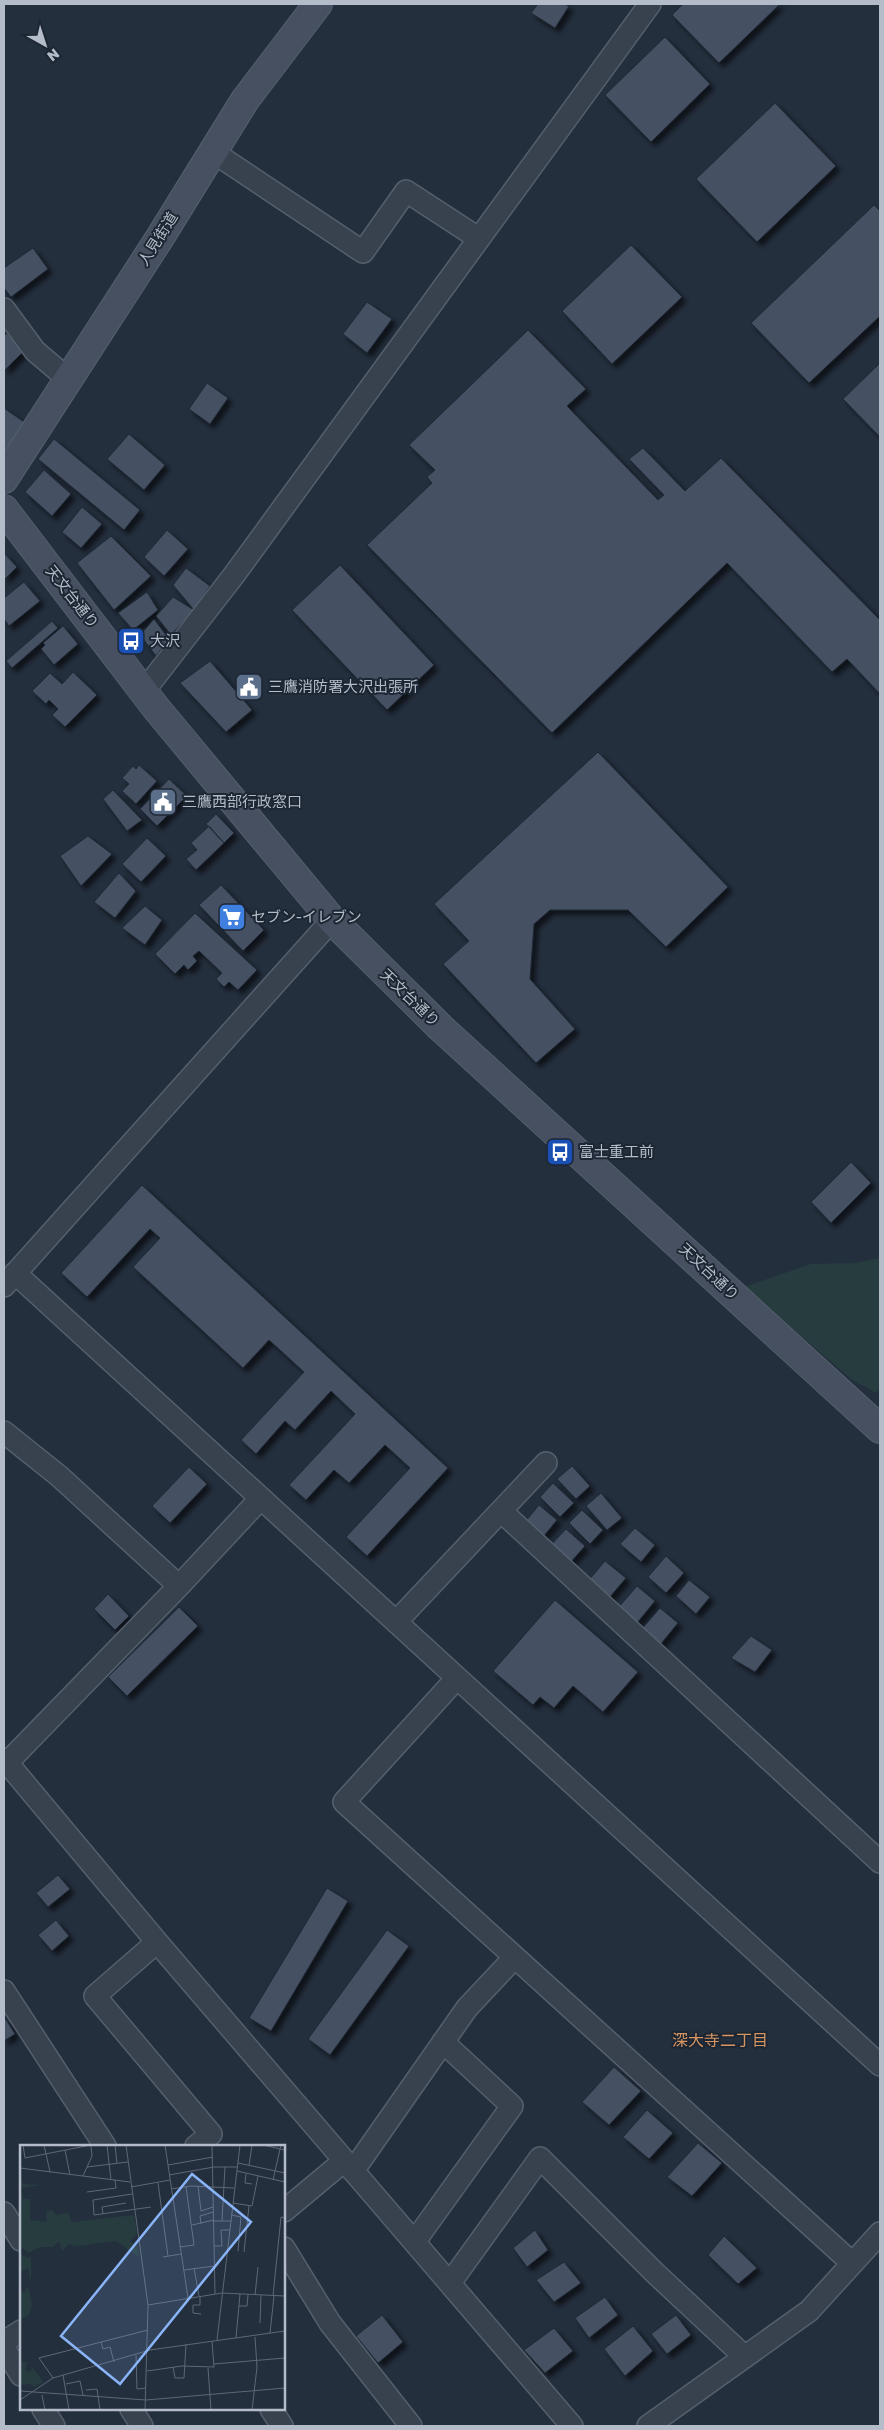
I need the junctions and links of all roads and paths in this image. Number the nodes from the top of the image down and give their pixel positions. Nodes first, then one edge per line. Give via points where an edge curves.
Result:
1 (318, 4) edge
2 (650, 4) edge
3 (213, 152) junction
4 (478, 238) junction
5 (4, 309) edge
6 (68, 379) junction
7 (4, 479) edge
8 (4, 509) edge
9 (144, 691) junction
10 (332, 920) junction
11 (9, 1280) edge
12 (880, 1429) edge
13 (4, 1432) edge
14 (546, 1464) dead end
15 (261, 1498) junction
16 (501, 1511) junction
17 (179, 1586) junction
18 (396, 1622) junction
19 (458, 1678) junction
20 (6, 1761) edge
21 (880, 1862) edge
22 (157, 1942) junction
23 (514, 1958) junction
24 (4, 1991) edge
25 (443, 2042) junction
26 (880, 2065) edge
27 (104, 2145) edge
28 (197, 2145) edge
29 (349, 2166) junction
30 (285, 2210) edge
31 (4, 2213) edge
32 (880, 2233) edge
33 (20, 2238) edge
34 (415, 2241) junction
35 (285, 2250) edge
36 (852, 2263) junction
37 (450, 2283) junction
38 (20, 2332) edge
39 (4, 2342) edge
40 (4, 2348) edge
41 (745, 2358) junction
42 (20, 2373) edge
43 (44, 2410) edge
44 (132, 2410) edge
45 (271, 2410) edge
46 (54, 2426) edge
47 (142, 2426) edge
48 (282, 2426) edge
49 (411, 2426) edge
50 (572, 2426) edge
51 (648, 2426) edge

1 - 3 main road, 人見街道 via 245,100
2 - 4 street
3 - 4 street via 363,252 406,191
3 - 6 main road, 人見街道
4 - 9 street via 228,582
5 - 6 street via 35,351
6 - 7 main road, 人見街道
8 - 9 main road, 天文台通り
9 - 10 main road, 天文台通り
10 - 11 street
10 - 12 main road, 天文台通り via 435,1023
11 - 15 street
13 - 17 street via 59,1476
14 - 16 street
15 - 17 street
15 - 18 street
16 - 18 street
16 - 21 street
17 - 20 street
18 - 19 street
19 - 23 street via 344,1802
19 - 26 street
20 - 22 street
22 - 28 street via 95,1996 211,2134
22 - 29 street
23 - 25 street via 467,2008
23 - 36 street
24 - 27 street
25 - 29 street
25 - 34 street via 512,2106
29 - 30 street
29 - 34 street
31 - 33 street
32 - 36 street
34 - 37 street
35 - 49 street via 330,2323
36 - 41 street via 809,2312
37 - 41 street via 540,2158
37 - 50 street
38 - 39 street
40 - 42 street
41 - 51 street
43 - 46 street
44 - 47 street
45 - 48 street

